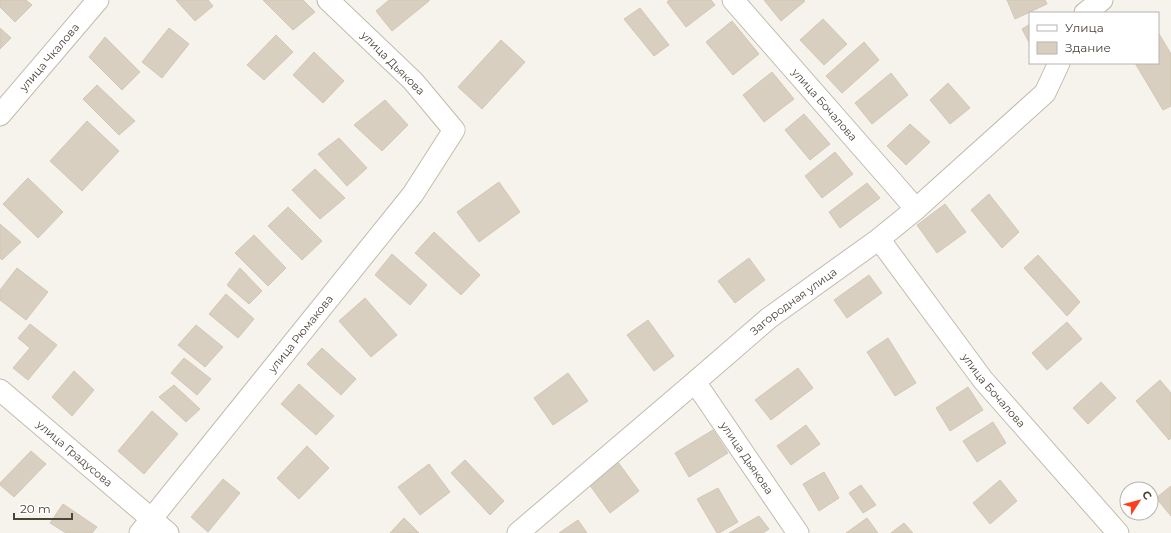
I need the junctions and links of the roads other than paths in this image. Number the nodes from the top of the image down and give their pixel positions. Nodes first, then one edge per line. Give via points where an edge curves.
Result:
1 (98, 0) edge
2 (328, 0) edge
3 (733, 0) edge
4 (1075, 0) edge
5 (1102, 0) edge
6 (1081, 12) edge
7 (1086, 12) edge
8 (1059, 64) edge
9 (0, 115) edge
10 (454, 130) joint
11 (916, 209) junction
12 (879, 239) junction
13 (695, 382) junction
14 (0, 390) edge
15 (146, 525) edge
16 (168, 533) edge
17 (518, 533) edge
18 (798, 533) edge
19 (1118, 533) edge

1 - 9 street, улица Чкалова
2 - 10 street, улица Дьякова via 413,81
3 - 11 street, улица Бочалова
4 - 6 street
5 - 7 street
8 - 11 street, Загородная улица via 1045,93
10 - 15 street, улица Рюмакова via 413,194
11 - 12 street, Загородная улица
12 - 13 street, Загородная улица via 769,318
12 - 19 street, улица Бочалова via 983,380
13 - 17 street, Загородная улица
13 - 18 street, улица Дьякова
14 - 15 street, улица Градусова
15 - 16 street, улица Градусова

